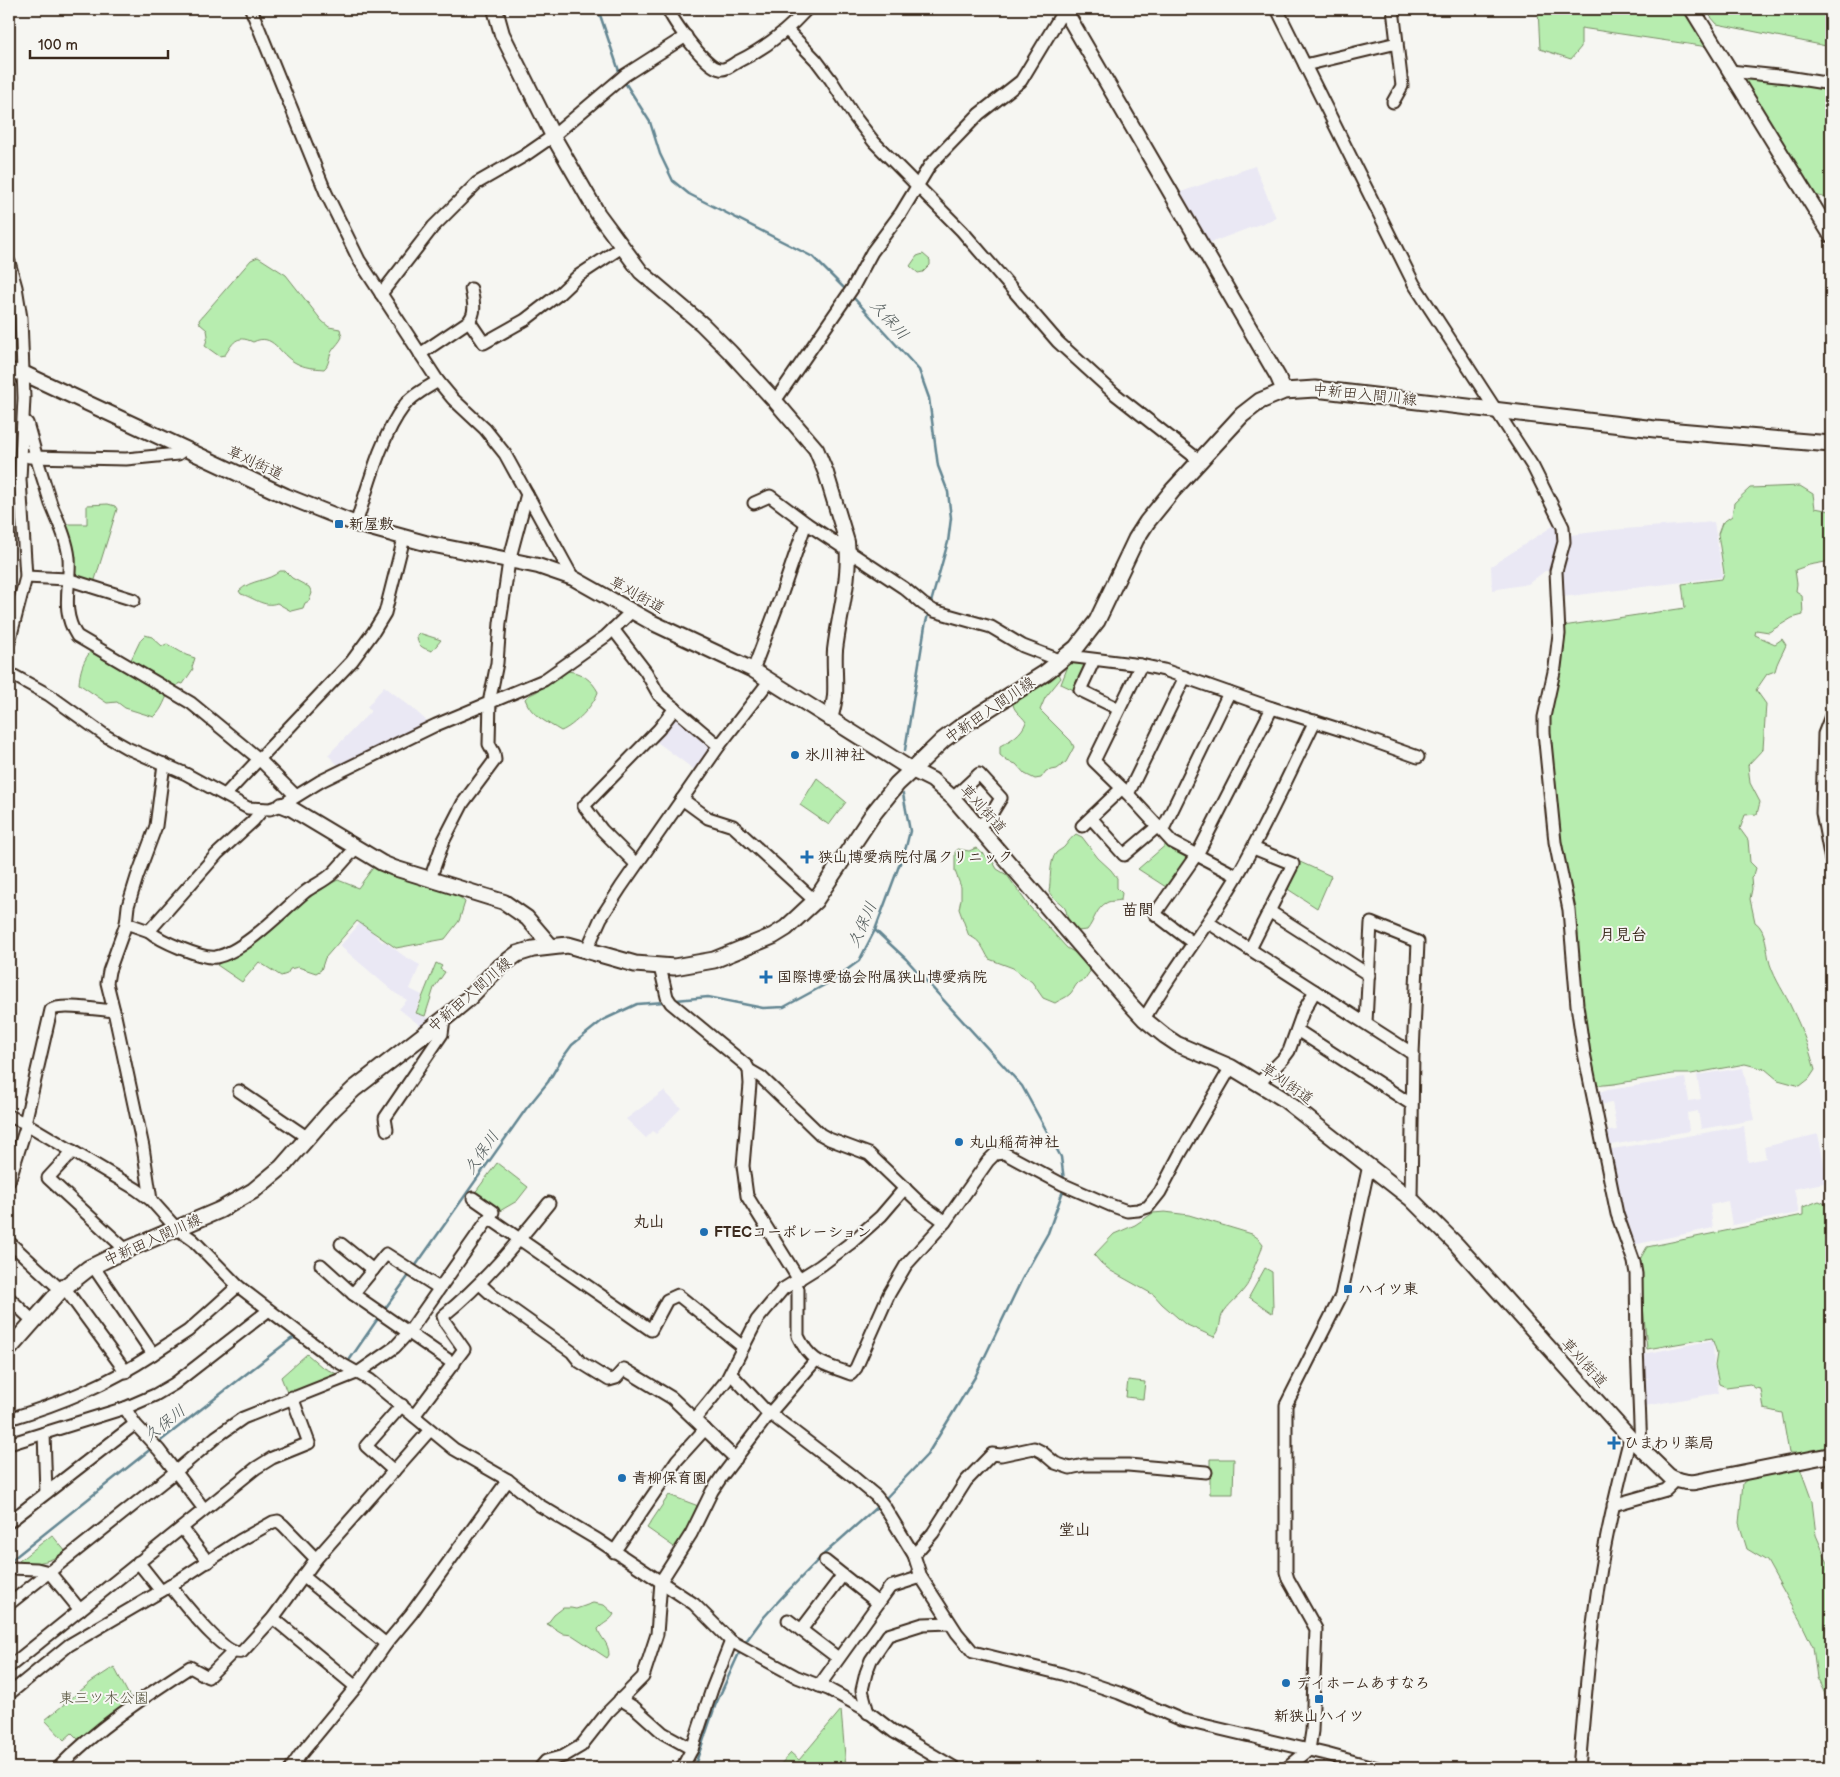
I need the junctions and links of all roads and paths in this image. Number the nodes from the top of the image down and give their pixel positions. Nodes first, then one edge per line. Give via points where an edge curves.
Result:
1 (251, 9) edge
2 (495, 9) edge
3 (668, 9) edge
4 (807, 9) edge
5 (1277, 9) edge
6 (1393, 9) edge
7 (1692, 9) edge
8 (1066, 10) edge
9 (786, 30) junction
10 (686, 36) junction
11 (1397, 43) junction
12 (1305, 65) junction
13 (1730, 71) junction
14 (1831, 84) edge
15 (1393, 102) dead end
16 (553, 136) junction
17 (917, 186) junction
18 (1831, 235) edge
19 (622, 248) junction
20 (9, 262) edge
21 (471, 289) dead end
22 (381, 294) junction
23 (470, 321) junction
24 (420, 354) junction
25 (16, 372) edge
26 (438, 381) junction
27 (1284, 391) junction
28 (775, 400) junction
29 (1496, 410) junction
30 (24, 420) junction
31 (1831, 444) edge
32 (185, 449) junction
33 (20, 455) junction
34 (36, 458) junction
35 (1200, 461) junction
36 (527, 494) junction
37 (754, 503) dead end
38 (806, 523) junction
39 (356, 524) junction
40 (404, 538) junction
41 (848, 551) junction
42 (509, 561) junction
43 (26, 576) junction
44 (573, 578) junction
45 (67, 579) junction
46 (134, 600) dead end
47 (632, 612) junction
48 (613, 629) junction
49 (9, 642) edge
50 (1065, 658) junction
51 (1094, 660) junction
52 (1141, 665) junction
53 (753, 670) junction
54 (9, 673) edge
55 (1185, 677) junction
56 (770, 680) junction
57 (1229, 693) junction
58 (490, 703) junction
59 (675, 708) junction
60 (1272, 708) junction
61 (1119, 709) junction
62 (1831, 716) edge
63 (830, 719) junction
64 (1314, 722) junction
65 (719, 746) junction
66 (1418, 757) dead end
67 (260, 759) junction
68 (164, 764) junction
69 (912, 770) junction
70 (1125, 791) junction
71 (226, 794) junction
72 (296, 796) junction
73 (953, 798) junction
74 (682, 799) junction
75 (282, 805) junction
76 (263, 809) junction
77 (978, 827) junction
78 (1160, 828) junction
79 (356, 848) junction
80 (1252, 848) junction
81 (1196, 855) junction
82 (1831, 860) edge
83 (636, 864) junction
84 (1237, 876) junction
85 (430, 880) junction
86 (815, 901) junction
87 (1269, 911) junction
88 (126, 923) junction
89 (1209, 923) junction
90 (149, 931) junction
91 (1193, 942) junction
92 (551, 946) junction
93 (1250, 949) junction
94 (587, 950) junction
95 (660, 967) junction
96 (1369, 975) junction
97 (1315, 991) junction
98 (114, 1011) junction
99 (444, 1019) junction
100 (1144, 1019) junction
101 (1366, 1024) junction
102 (1297, 1030) junction
103 (1413, 1054) junction
104 (1230, 1066) junction
105 (749, 1070) junction
106 (1259, 1083) junction
107 (239, 1091) dead end
108 (1412, 1104) junction
109 (9, 1116) edge
110 (26, 1123) junction
111 (387, 1130) dead end
112 (308, 1138) junction
113 (73, 1151) junction
114 (1369, 1165) junction
115 (9, 1181) edge
116 (905, 1188) junction
117 (473, 1198) dead end
118 (1411, 1198) junction
119 (151, 1200) junction
120 (549, 1203) dead end
121 (489, 1218) junction
122 (945, 1222) junction
123 (176, 1228) junction
124 (9, 1236) edge
125 (520, 1239) junction
126 (9, 1241) edge
127 (341, 1244) dead end
128 (126, 1250) junction
129 (321, 1265) dead end
130 (93, 1266) junction
131 (373, 1270) junction
132 (797, 1281) junction
133 (480, 1284) junction
134 (238, 1286) junction
135 (439, 1288) junction
136 (63, 1289) junction
137 (353, 1294) junction
138 (9, 1298) edge
139 (269, 1310) junction
140 (32, 1321) junction
141 (409, 1332) junction
142 (742, 1347) junction
143 (9, 1349) edge
144 (153, 1354) junction
145 (815, 1361) junction
146 (454, 1364) junction
147 (126, 1372) junction
148 (359, 1372) junction
149 (731, 1374) junction
150 (292, 1397) junction
151 (402, 1405) junction
152 (124, 1408) junction
153 (770, 1413) junction
154 (414, 1416) junction
155 (9, 1419) edge
156 (695, 1419) junction
157 (135, 1424) junction
158 (705, 1429) junction
159 (430, 1430) junction
160 (44, 1433) junction
161 (1630, 1438) junction
162 (9, 1444) edge
163 (1642, 1450) junction
164 (1831, 1455) edge
165 (736, 1459) junction
166 (394, 1471) junction
167 (175, 1472) junction
168 (1206, 1472) dead end
169 (508, 1480) junction
170 (1676, 1480) junction
171 (46, 1493) junction
172 (1613, 1505) junction
173 (204, 1509) junction
174 (9, 1522) edge
175 (182, 1528) junction
176 (614, 1552) junction
177 (914, 1555) junction
178 (316, 1559) junction
179 (825, 1561) dead end
180 (138, 1562) junction
181 (208, 1562) junction
182 (9, 1568) edge
183 (49, 1572) junction
184 (303, 1576) junction
185 (842, 1576) junction
186 (921, 1577) junction
187 (660, 1581) junction
188 (166, 1589) junction
189 (878, 1603) junction
190 (9, 1604) edge
191 (80, 1610) junction
192 (274, 1618) junction
193 (788, 1620) dead end
194 (950, 1623) junction
195 (801, 1630) junction
196 (386, 1644) junction
197 (737, 1644) junction
198 (233, 1652) junction
199 (838, 1658) junction
200 (9, 1667) edge
201 (356, 1686) junction
202 (819, 1686) junction
203 (9, 1694) edge
204 (620, 1699) junction
205 (868, 1713) junction
206 (692, 1749) junction
207 (1309, 1750) junction
208 (58, 1768) edge
209 (291, 1768) edge
210 (540, 1768) edge
211 (682, 1768) edge
212 (955, 1768) edge
213 (1286, 1768) edge
214 (1377, 1768) edge
215 (1579, 1768) edge

1 - 22 street via 326,193 359,260
2 - 16 street via 502,34
3 - 10 street
4 - 9 street
5 - 12 street
6 - 11 street
7 - 13 street
8 - 17 street via 1021,81 979,114 930,165
8 - 27 street
9 - 10 street via 725,69 709,64
9 - 17 street via 816,60 874,142
10 - 16 street via 620,78
11 - 12 street
11 - 15 street via 1402,86
12 - 29 street via 1414,284
13 - 14 street
13 - 18 street
16 - 19 street via 598,214
16 - 22 street via 477,182 433,227
17 - 28 street
17 - 35 street via 987,258 1058,342 1122,399
19 - 23 street via 578,276 525,320 484,343
19 - 28 street via 641,272 702,324
20 - 25 street via 21,318
21 - 23 street via 474,304
22 - 24 street
23 - 24 street
24 - 26 street
25 - 30 street
25 - 32 street, 草刈街道
26 - 36 street via 506,454
26 - 39 street via 413,397 398,416 380,451
27 - 29 main road, 中新田入間川線 via 1315,389
27 - 35 main road, 中新田入間川線 via 1250,408
28 - 41 street via 816,449
29 - 31 main road, 中新田入間川線 via 1655,429
29 - 163 street via 1535,471 1564,534 1556,571 1559,634 1544,732 1555,842 1569,910 1584,1053 1617,1214 1636,1274
30 - 33 street
30 - 34 street
32 - 34 street via 178,454 126,460
32 - 39 street, 草刈街道
33 - 34 street
33 - 43 street
34 - 45 street via 61,529 68,558
35 - 50 main road, 中新田入間川線 via 1173,490 1136,540 1097,621
36 - 42 street
36 - 44 street
37 - 38 street via 770,496
38 - 41 street
38 - 53 street
39 - 40 street, 草刈街道
40 - 42 street, 草刈街道
40 - 67 street via 381,621 352,661
41 - 50 street via 934,611 991,626 1023,646
41 - 63 street via 835,652 835,696
42 - 44 street, 草刈街道 via 538,566
42 - 58 street
43 - 45 street
43 - 49 street
44 - 47 street, 草刈街道
45 - 46 street
45 - 67 street via 71,626 77,636 191,703
47 - 48 street
47 - 53 street, 草刈街道
48 - 58 street via 544,680
48 - 59 street via 659,695
50 - 51 street
50 - 69 main road, 中新田入間川線 via 963,725
51 - 52 street
51 - 61 street via 1080,690
52 - 55 street
52 - 61 street
53 - 56 street, 草刈街道
54 - 68 street via 49,695 106,736
55 - 57 street
55 - 70 street
56 - 63 street, 草刈街道
56 - 65 street
57 - 60 street
57 - 78 street
58 - 72 street via 436,725
58 - 85 street via 489,744 495,760 463,803 444,840
59 - 65 street
59 - 83 street via 659,729 584,806 602,830
60 - 64 street
60 - 81 street
61 - 70 street via 1094,761
62 - 82 street via 1824,734 1822,813
63 - 69 street, 草刈街道
64 - 66 street
64 - 80 street
65 - 74 street
67 - 71 street
67 - 72 street
68 - 71 street
68 - 88 street via 156,826 128,906
69 - 73 street, 草刈街道 via 932,780
69 - 86 main road, 中新田入間川線 via 873,814
70 - 78 street
70 - 78 street via 1087,822 1124,855
71 - 76 street via 248,808
72 - 75 street
73 - 77 street, 草刈街道
73 - 77 street via 979,774 1001,798 990,816
74 - 83 street
74 - 86 street via 708,818 733,826
75 - 76 street
75 - 79 street
76 - 90 street via 217,854
77 - 100 street, 草刈街道
78 - 81 street via 1172,842
79 - 85 street via 394,868
79 - 90 street via 329,876 307,890 245,942 215,958 154,936
80 - 84 street
80 - 87 street via 1293,864
81 - 84 street
81 - 91 street via 1155,914
83 - 94 street via 601,918
84 - 89 street
85 - 92 street via 504,902 527,918
86 - 95 main road, 中新田入間川線 via 786,928 765,939 714,960
87 - 93 street
87 - 96 street
88 - 90 street
88 - 98 street via 107,983
89 - 91 street
89 - 93 street
91 - 100 street
92 - 94 main road, 中新田入間川線 via 568,945
92 - 99 main road, 中新田入間川線 via 517,954
93 - 97 street
94 - 95 main road, 中新田入間川線 via 622,961
95 - 105 street via 671,1003
96 - 101 street
96 - 103 street via 1371,923 1418,942
97 - 101 street
97 - 102 street
98 - 110 street via 66,1006 51,1010
98 - 119 street via 144,1146
99 - 111 street via 442,1034 385,1118
99 - 112 main road, 中新田入間川線 via 354,1088
100 - 104 street, 草刈街道 via 1178,1044
101 - 103 street
102 - 106 street via 1283,1060
102 - 108 street
103 - 108 street
104 - 106 street, 草刈街道
104 - 122 street via 1160,1192 1148,1207 1128,1211 1064,1185 1004,1153 995,1154 988,1161
105 - 116 street via 761,1077 820,1134 869,1154
105 - 132 street via 743,1166 745,1191
106 - 114 street, 草刈街道
107 - 112 street
108 - 118 street
109 - 110 street
110 - 113 street
110 - 115 street
112 - 123 main road, 中新田入間川線 via 282,1167 253,1191 220,1210
113 - 119 street
113 - 128 street via 48,1178
114 - 118 street, 草刈街道
114 - 207 street via 1341,1296 1286,1405 1286,1572 1316,1629
116 - 122 street
116 - 132 street via 852,1242
117 - 121 street via 493,1212
118 - 161 street, 草刈街道
119 - 123 street
120 - 125 street
121 - 125 street
121 - 135 street
122 - 145 street via 898,1277 851,1374
123 - 128 main road, 中新田入間川線
123 - 134 street via 194,1240
124 - 126 street
125 - 133 street
125 - 142 street via 651,1330 668,1300 678,1295
126 - 136 street
127 - 131 street
128 - 130 main road, 中新田入間川線
129 - 137 street
130 - 136 main road, 中新田入間川線
130 - 144 street
131 - 135 street via 386,1254
131 - 137 street
132 - 142 street via 783,1289 757,1320
132 - 145 street via 798,1336
133 - 146 street via 443,1316 464,1349
133 - 156 street via 572,1352 580,1362 609,1380 616,1378 624,1369 672,1398
134 - 139 street
134 - 144 street via 188,1331
135 - 141 street
136 - 140 main road, 中新田入間川線
136 - 147 street
137 - 141 street
138 - 140 street
139 - 148 street via 333,1359
139 - 152 street via 174,1384
140 - 143 main road, 中新田入間川線
141 - 146 street
141 - 148 street via 395,1347
142 - 149 street
144 - 147 street
145 - 153 street
146 - 154 street
147 - 155 street via 74,1398
148 - 150 street
148 - 151 street
149 - 153 street
149 - 156 street
150 - 167 street via 243,1418
150 - 173 street via 309,1443 272,1458
151 - 154 street
151 - 166 street via 366,1446
152 - 157 street
152 - 160 street
153 - 165 street
153 - 177 street via 876,1496
154 - 159 street
156 - 158 street
157 - 167 street
157 - 171 street
158 - 165 street
158 - 176 street via 677,1460
159 - 166 street
159 - 169 street via 454,1449
160 - 162 street
160 - 171 street
161 - 163 street, 草刈街道
161 - 172 street
163 - 170 street, 草刈街道
164 - 170 street via 1694,1482
165 - 187 street via 712,1492 691,1534
166 - 178 street
167 - 173 street
167 - 183 street
168 - 177 street via 1128,1465 1070,1468 1055,1463 1034,1448 992,1454 966,1482 933,1533
169 - 176 street via 539,1505
169 - 196 street
170 - 172 street via 1666,1490
171 - 174 street
172 - 215 street via 1595,1613
173 - 175 street
175 - 180 street
175 - 181 street
176 - 187 street
177 - 186 street
178 - 181 street via 278,1521
178 - 184 street
179 - 185 street
180 - 188 street
180 - 191 street
181 - 188 street
182 - 183 street
183 - 190 street
183 - 191 street
184 - 192 street
184 - 196 street
185 - 189 street
185 - 195 street
186 - 189 street via 890,1587
186 - 194 street
187 - 197 street via 694,1604
187 - 204 street via 657,1634 646,1672
188 - 198 street
188 - 203 street via 69,1645
189 - 199 street
191 - 200 street
192 - 198 street via 242,1652
192 - 201 street
193 - 195 street
194 - 205 street via 923,1624 888,1635 866,1673 862,1690
194 - 207 street via 976,1653 1062,1674 1119,1693 1182,1720
195 - 199 street
196 - 201 street
197 - 202 street
197 - 206 street via 712,1689
198 - 208 street via 208,1677 190,1667 182,1672 72,1753
199 - 202 street
201 - 209 street
202 - 205 street
204 - 206 street via 664,1733
204 - 210 street via 581,1746 546,1761
205 - 212 street
206 - 211 street
207 - 213 street
207 - 214 street

